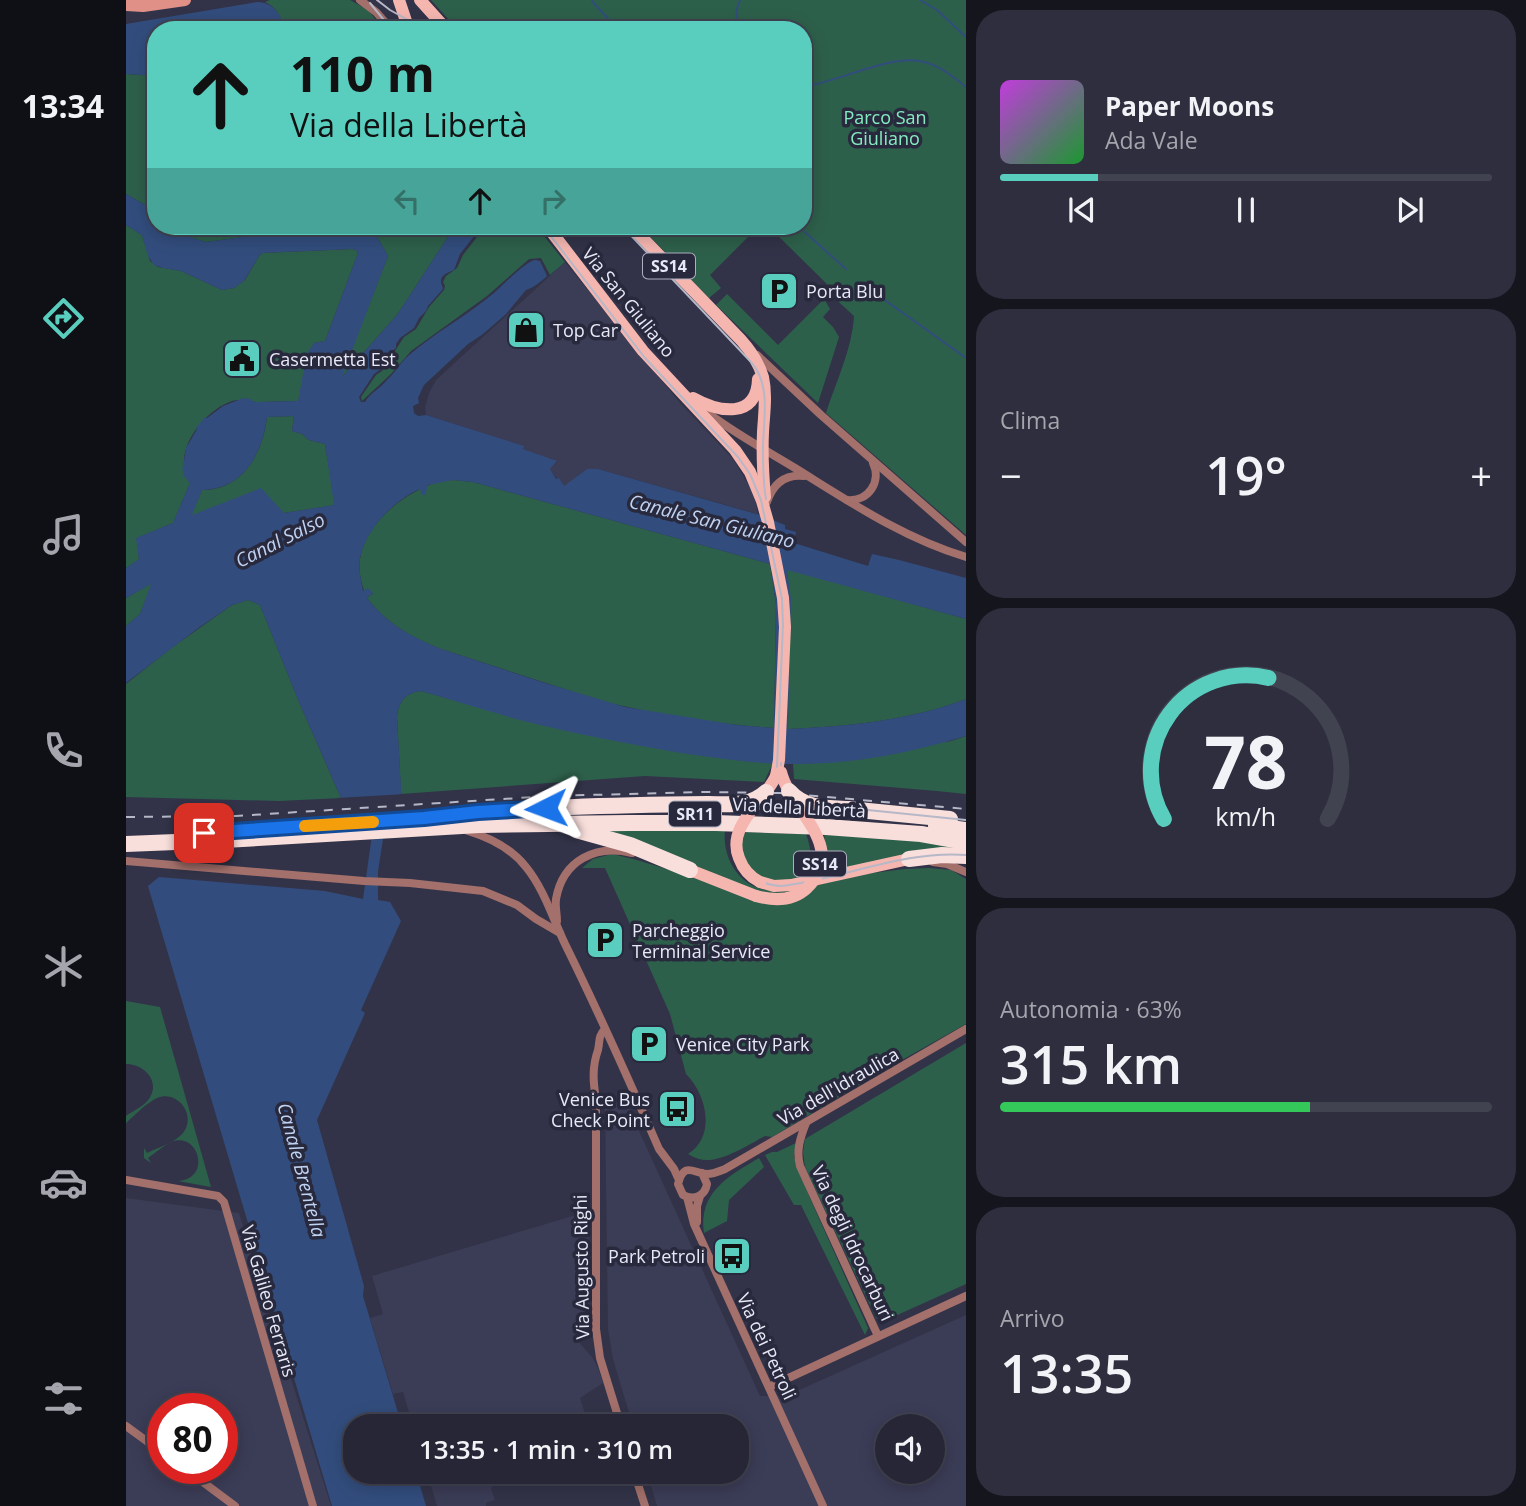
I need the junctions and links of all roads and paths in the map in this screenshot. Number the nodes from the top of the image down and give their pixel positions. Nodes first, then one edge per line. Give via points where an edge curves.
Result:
1 (186, 0) edge
2 (360, 0) edge
3 (399, 0) edge
4 (420, 0) edge
5 (126, 5) edge
6 (384, 21) edge
7 (407, 21) edge
8 (439, 21) edge
9 (554, 235) edge
10 (640, 235) edge
11 (741, 340) junction
12 (754, 360) junction
13 (684, 394) junction
14 (763, 448) junction
15 (872, 460) junction
16 (811, 478) junction
17 (846, 500) junction
18 (767, 515) junction
19 (966, 542) edge
20 (966, 557) edge
21 (779, 760) junction
22 (789, 791) junction
23 (766, 793) junction
24 (966, 820) edge
25 (430, 824) junction
26 (550, 824) junction
27 (330, 829) junction
28 (966, 830) edge
29 (126, 836) edge
30 (966, 842) edge
31 (126, 844) edge
32 (966, 856) edge
33 (909, 859) junction
34 (126, 861) edge
35 (690, 870) junction
36 (966, 872) edge
37 (556, 899) junction
38 (545, 901) junction
39 (559, 930) junction
40 (605, 1029) junction
41 (966, 1029) edge
42 (806, 1122) junction
43 (659, 1149) junction
44 (726, 1169) junction
45 (688, 1170) junction
46 (702, 1173) junction
47 (126, 1180) edge
48 (679, 1180) junction
49 (707, 1184) junction
50 (700, 1196) junction
51 (687, 1197) junction
52 (703, 1245) junction
53 (966, 1296) edge
54 (878, 1336) junction
55 (769, 1387) junction
56 (617, 1414) edge
57 (126, 1426) edge
58 (147, 1441) edge
59 (205, 1484) edge
60 (638, 1484) edge
61 (235, 1506) edge
62 (313, 1506) edge
63 (645, 1506) edge
64 (823, 1506) edge

1 - 5 street
2 - 6 street
3 - 7 main road
4 - 8 main road
9 - 13 main road, Via San Giuliano via 643,351
10 - 11 main road, SS14
11 - 12 main road, SS14
11 - 15 street
12 - 13 main road via 757,389 743,407 714,408
12 - 14 main road, SS14 via 764,385
13 - 14 street, Via San Giuliano
13 - 18 main road, Via San Giuliano via 742,460
14 - 16 street, Via San Giuliano
14 - 18 main road, SS14
15 - 17 street via 877,472 872,489 859,499
15 - 19 street
16 - 17 street, Via San Giuliano
16 - 18 street via 797,475 782,480 771,492
17 - 20 street, Via San Giuliano via 914,538
18 - 21 main road, SS14 via 785,614
21 - 22 main road, SS14, bridge
21 - 23 main road, SS14, bridge
22 - 24 highway, bridge via 807,805
22 - 35 main road, SS14, bridge via 818,838 819,868 810,884 796,895 778,900
23 - 25 highway, bridge via 745,804 529,809
23 - 33 main road, SS14, bridge via 742,825 736,842 743,867 760,882 791,885
25 - 26 highway, Via della Libertà / SR11
25 - 27 highway, Via della Libertà / SR11
25 - 28 highway, Via della Libertà / SR11 via 476,816 717,814
25 - 38 street via 474,832 509,850 528,870
26 - 30 highway, Via della Libertà / SR11 via 803,826 921,834
26 - 35 highway, SS14 via 604,836
27 - 29 highway, Via della Libertà / SR11
27 - 31 highway, Via della Libertà / SR11
32 - 33 highway, SS14
33 - 36 street via 947,864
34 - 39 street via 483,891
35 - 37 street via 624,851 603,850 571,868
37 - 38 street
37 - 39 street
38 - 39 street
39 - 40 street
40 - 43 street
40 - 56 street, Via Augusto Righi via 599,1035 593,1079 596,1329
41 - 42 street, Via dell'Idraulica
42 - 44 street, Via dell'Idraulica
42 - 54 street, Via degli Idrocarburi via 800,1136 800,1167
43 - 45 street
43 - 48 street
44 - 46 street, Via dell'Idraulica
44 - 49 street, Via dell'Idraulica
45 - 46 street
45 - 48 street
46 - 49 street
47 - 62 street, Via Galileo Ferraris via 218,1196 224,1202
48 - 51 street
49 - 50 street
50 - 51 street
50 - 52 street via 697,1215
51 - 52 street, Via dei Petroli
52 - 55 street, Via dei Petroli
53 - 54 street
54 - 55 street
55 - 64 street, Via dei Petroli
57 - 58 street
59 - 61 street
60 - 63 street

